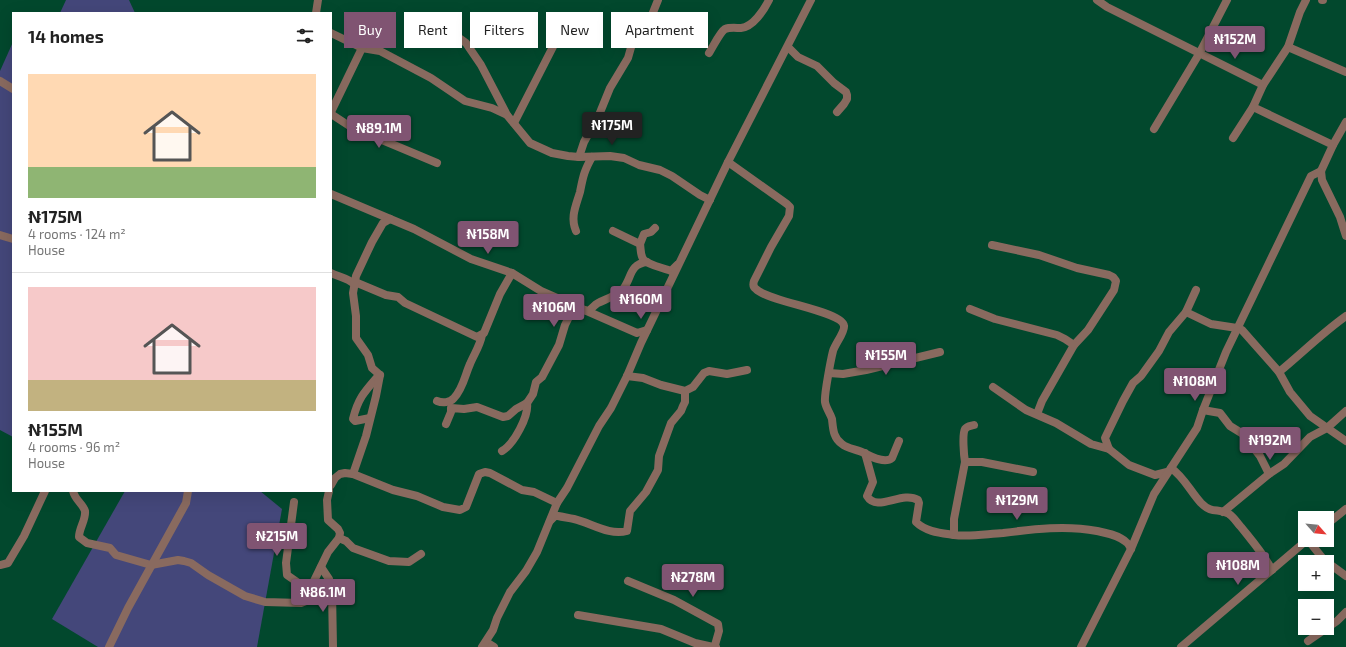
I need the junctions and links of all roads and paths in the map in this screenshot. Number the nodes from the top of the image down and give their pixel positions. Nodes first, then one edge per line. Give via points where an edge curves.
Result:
1 (318, 0) edge
2 (658, 0) edge
3 (769, 0) edge
4 (811, 0) edge
5 (1097, 0) edge
6 (1226, 0) edge
7 (1306, 0) edge
8 (316, 12) edge
9 (332, 33) edge
10 (344, 39) edge
11 (462, 39) edge
12 (788, 47) junction
13 (1288, 47) junction
14 (362, 48) joint
15 (552, 48) edge
16 (710, 53) dead end
17 (1199, 54) junction
18 (1346, 72) edge
19 (0, 81) edge
20 (1263, 85) junction
21 (12, 88) edge
22 (1253, 107) junction
23 (332, 111) edge
24 (837, 112) dead end
25 (332, 114) edge
26 (507, 115) junction
27 (514, 123) junction
28 (1345, 127) edge
29 (1154, 129) dead end
30 (1233, 138) dead end
31 (1333, 145) junction
32 (579, 157) junction
33 (592, 157) junction
34 (728, 162) junction
35 (437, 163) dead end
36 (1321, 171) junction
37 (1311, 176) junction
38 (1322, 180) junction
39 (332, 194) edge
40 (710, 200) junction
41 (390, 219) junction
42 (655, 228) dead end
43 (576, 231) dead end
44 (613, 231) dead end
45 (0, 235) edge
46 (1346, 236) edge
47 (12, 239) edge
48 (640, 244) junction
49 (992, 245) dead end
50 (681, 259) junction
51 (647, 262) junction
52 (332, 273) edge
53 (512, 273) junction
54 (353, 280) junction
55 (1196, 290) dead end
56 (970, 309) dead end
57 (588, 311) junction
58 (1186, 312) junction
59 (1346, 316) edge
60 (1237, 328) junction
61 (647, 330) junction
62 (637, 333) junction
63 (482, 335) junction
64 (641, 343) junction
65 (1074, 345) junction
66 (940, 352) dead end
67 (747, 370) dead end
68 (1279, 372) junction
69 (829, 373) junction
70 (380, 375) junction
71 (627, 376) junction
72 (993, 387) dead end
73 (685, 392) junction
74 (454, 398) junction
75 (437, 401) dead end
76 (527, 403) junction
77 (452, 408) junction
78 (1203, 410) junction
79 (1346, 411) edge
80 (1037, 414) junction
81 (370, 418) junction
82 (446, 424) dead end
83 (974, 425) dead end
84 (1327, 428) junction
85 (1105, 438) junction
86 (900, 441) dead end
87 (1346, 441) edge
88 (1099, 446) junction
89 (1109, 449) junction
90 (502, 451) dead end
91 (865, 453) junction
92 (965, 462) junction
93 (1169, 470) junction
94 (1033, 472) dead end
95 (353, 474) junction
96 (1269, 474) junction
97 (1155, 475) junction
98 (332, 483) edge
99 (1159, 484) junction
100 (45, 492) edge
101 (73, 492) edge
102 (188, 492) edge
103 (328, 492) edge
104 (294, 502) dead end
105 (557, 503) junction
106 (1346, 508) edge
107 (1224, 512) junction
108 (1334, 518) edge
109 (550, 521) junction
110 (954, 535) junction
111 (339, 538) junction
112 (1135, 540) junction
113 (1126, 542) junction
114 (1300, 547) edge
115 (1314, 547) edge
116 (1131, 549) junction
117 (421, 554) dead end
118 (0, 565) edge
119 (151, 565) junction
120 (1272, 570) junction
121 (321, 572) junction
122 (1346, 576) edge
123 (628, 581) dead end
124 (310, 591) junction
125 (1346, 612) edge
126 (578, 615) dead end
127 (1308, 642) dead end
128 (484, 645) edge
129 (108, 647) edge
130 (333, 647) edge
131 (494, 647) edge
132 (715, 647) edge
133 (1081, 647) edge
134 (1181, 647) edge

1 - 8 street
2 - 32 street via 652,15 632,44 628,58 610,88
3 - 16 street via 762,12 747,26 723,30
4 - 12 street
5 - 17 street
6 - 17 street
7 - 13 street
9 - 10 street
11 - 26 street via 476,57
12 - 24 street via 798,57 817,66 834,84 846,92 847,99
12 - 34 street
13 - 18 street
13 - 20 street
14 - 23 street
14 - 26 street via 380,51 431,78 465,101
15 - 27 street
17 - 20 street
17 - 29 street
19 - 21 street
20 - 22 street
22 - 30 street
22 - 31 street
25 - 35 street via 351,127
26 - 27 street
27 - 32 street via 530,143 538,148
28 - 31 street
31 - 36 street
32 - 33 street
33 - 40 street via 624,158 660,170
33 - 43 street via 583,176 573,214
34 - 40 street
34 - 69 street via 790,207 789,216 753,284 758,292 821,312 844,324 830,361
36 - 37 street
36 - 38 street
37 - 38 street
37 - 60 street
38 - 46 street via 1340,216
39 - 41 street
40 - 50 street
41 - 53 street via 471,259
41 - 54 street via 383,222
42 - 48 street via 644,234
44 - 48 street
45 - 47 street
48 - 51 street via 641,255
49 - 65 street via 1038,255 1113,277 1116,281 1114,290 1088,330
50 - 51 street via 671,271
50 - 61 street
51 - 57 street via 634,268 623,288
52 - 54 street
53 - 57 street via 541,291
53 - 63 street
54 - 63 street via 380,293 398,297 473,337
54 - 70 street via 356,338 368,355 372,368
55 - 58 street
56 - 65 street via 995,319 1057,335
57 - 62 street
57 - 76 street via 579,309 569,317 559,345 542,377 536,382
58 - 60 street via 1211,324
58 - 85 street via 1169,332 1141,376 1133,383
59 - 68 street
60 - 68 street via 1246,333
60 - 78 street
61 - 62 street
61 - 64 street
62 - 64 street
63 - 74 street
64 - 71 street
65 - 80 street
66 - 69 street via 866,370 843,374
67 - 73 street via 727,374 710,371 704,373 693,387
68 - 84 street via 1290,392 1310,416
69 - 91 street via 825,400 835,435 842,445
70 - 81 street
70 - 81 street via 359,400 353,419 358,421
71 - 73 street via 643,378
71 - 105 street
72 - 80 street via 1020,406
73 - 109 street via 684,406 671,423 659,456 658,470 646,492 630,511 627,531 602,529 558,516
74 - 75 street via 445,402
74 - 77 street
76 - 77 street via 503,417 477,407
76 - 90 street via 527,413 522,423 509,447
77 - 82 street
78 - 93 street via 1197,428
78 - 96 street via 1220,413 1230,426 1243,434
79 - 84 street
80 - 88 street
81 - 95 street via 364,445
83 - 92 street via 968,426 964,431
84 - 87 street
84 - 96 street via 1310,437 1284,464
85 - 88 street
85 - 89 street
86 - 91 street via 890,460 882,461
88 - 89 street
89 - 97 street via 1129,465
91 - 110 street via 873,482 867,496 872,502 915,498 919,503 916,522 920,526
92 - 94 street via 995,464
92 - 110 street via 954,519
93 - 97 street
93 - 99 street
93 - 107 street via 1179,474 1208,509
95 - 98 street via 340,474
95 - 105 street via 456,510 466,507 479,474 485,472
96 - 107 street
97 - 99 street
99 - 112 street
100 - 118 street via 8,563
101 - 119 street via 85,512 79,537 87,543 110,548 116,555
102 - 119 street via 186,503
103 - 111 street via 328,520 338,529
104 - 124 street via 286,562 287,575
105 - 109 street
106 - 108 street
107 - 120 street via 1233,517 1263,554
109 - 128 street via 537,552 510,592
110 - 113 street via 981,536 1041,528 1066,528 1108,534
111 - 117 street via 353,548 386,560 409,562
111 - 121 street via 328,552
112 - 113 street
112 - 116 street
113 - 116 street
114 - 120 street
115 - 122 street via 1324,560
116 - 133 street
119 - 124 street via 184,560 245,596 265,602 304,603
119 - 129 street
120 - 134 street
121 - 124 street
121 - 130 street via 329,579 332,591
123 - 132 street via 674,600 718,624
125 - 127 street
126 - 132 street via 661,629 695,643
128 - 131 street

